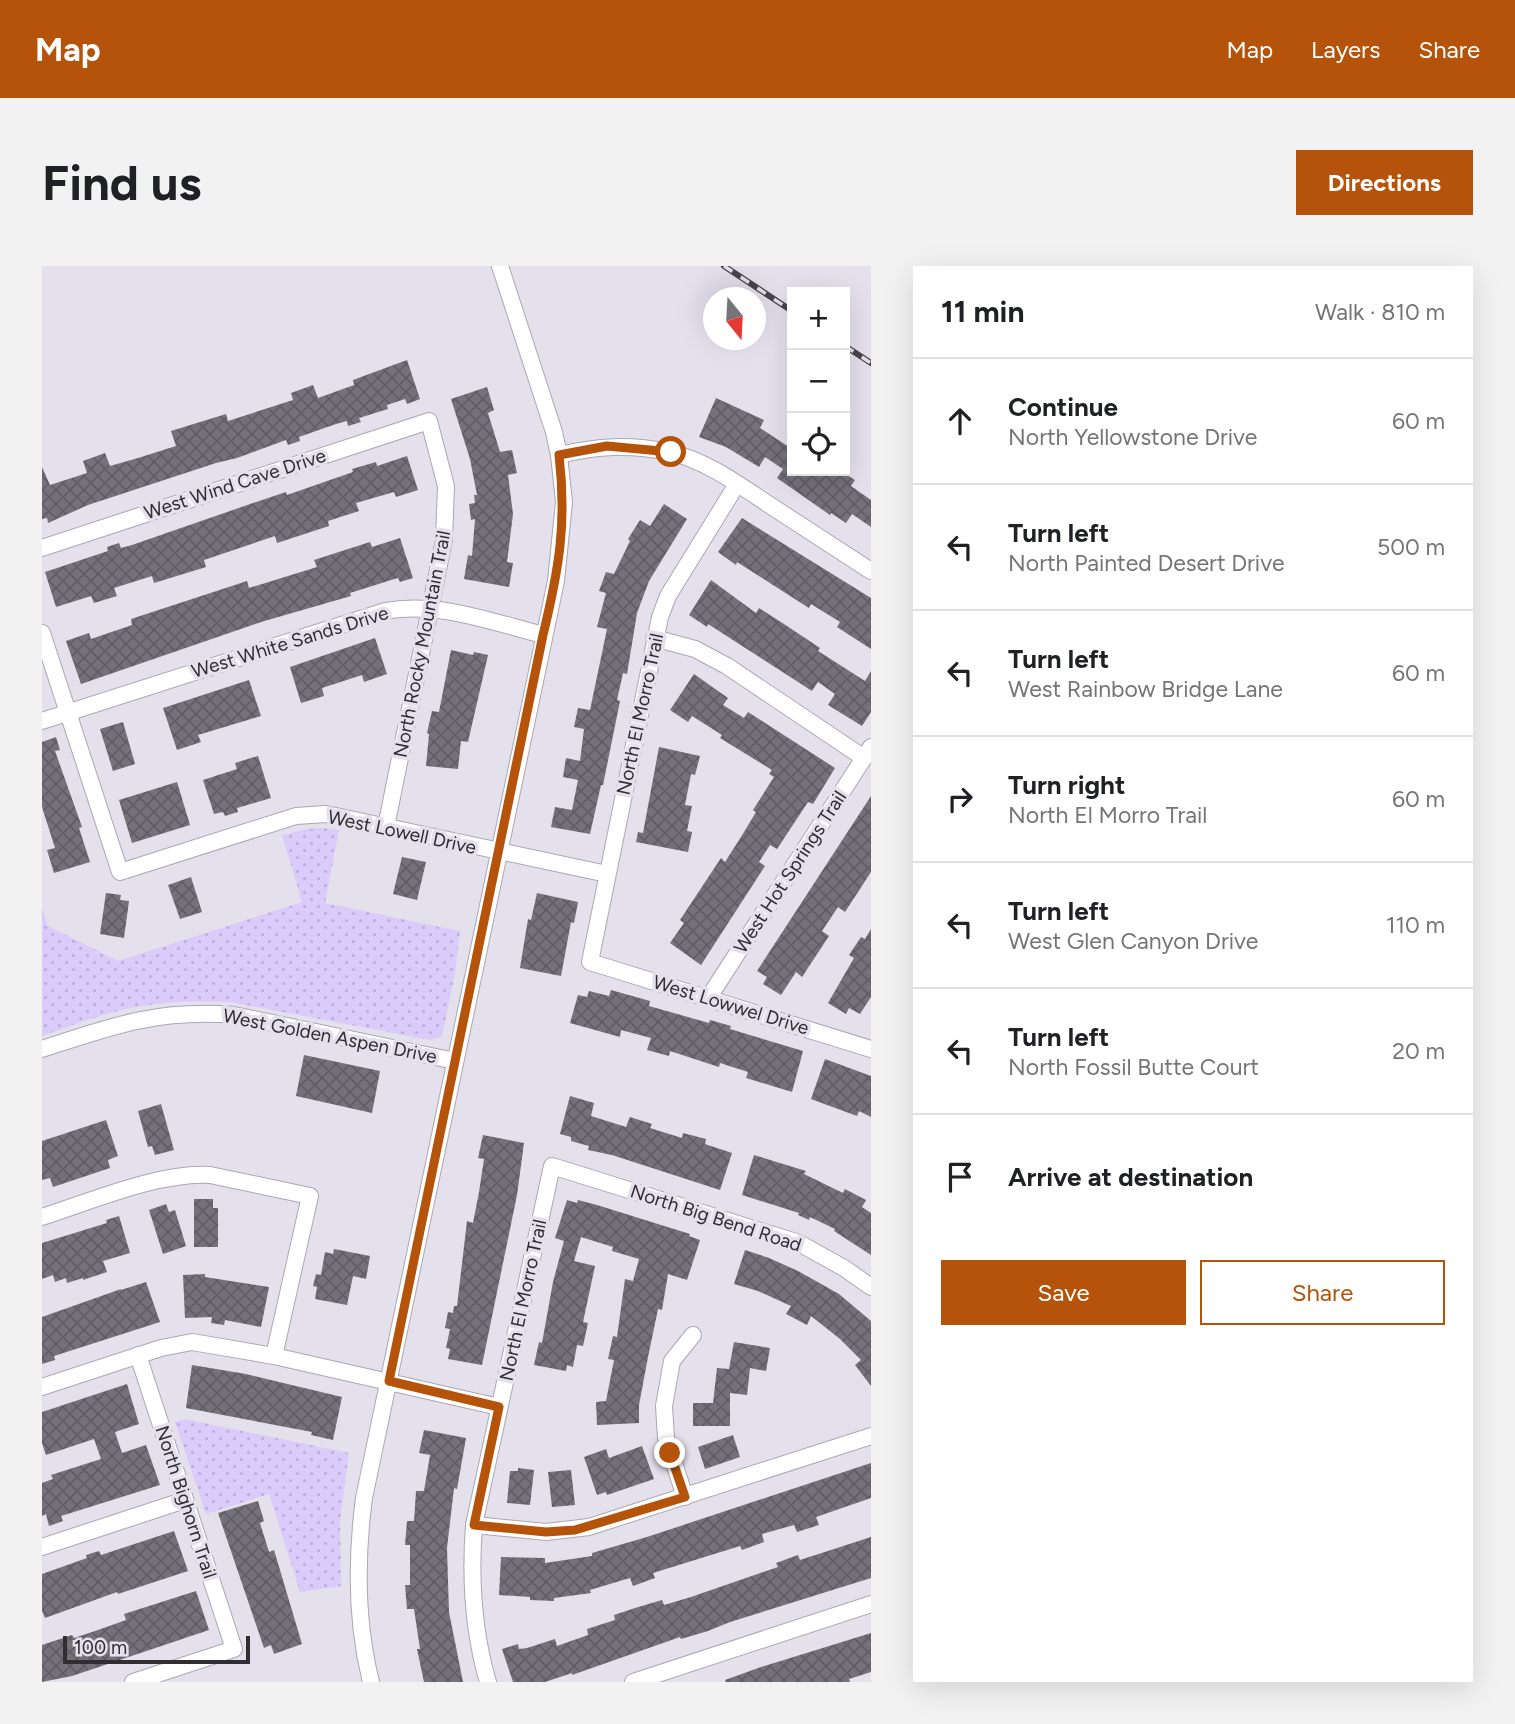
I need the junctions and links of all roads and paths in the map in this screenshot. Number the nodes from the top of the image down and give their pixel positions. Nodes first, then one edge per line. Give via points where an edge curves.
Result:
1 (500, 266) edge
2 (429, 421) joint
3 (559, 455) junction
4 (737, 484) junction
5 (42, 548) edge
6 (871, 571) edge
7 (431, 608) junction
8 (42, 634) edge
9 (543, 635) junction
10 (654, 638) junction
11 (68, 712) junction
12 (42, 721) edge
13 (867, 752) edge
14 (386, 827) junction
15 (499, 852) junction
16 (607, 874) junction
17 (590, 962) joint
18 (709, 997) junction
19 (870, 1046) edge
20 (42, 1049) edge
21 (455, 1061) junction
22 (552, 1166) joint
23 (42, 1217) edge
24 (871, 1287) edge
25 (693, 1335) dead end
26 (138, 1355) junction
27 (274, 1356) junction
28 (389, 1381) junction
29 (42, 1387) edge
30 (499, 1407) junction
31 (871, 1436) edge
32 (685, 1497) junction
33 (185, 1500) junction
34 (474, 1525) junction
35 (42, 1547) edge
36 (871, 1604) edge
37 (133, 1682) edge
38 (371, 1682) edge
39 (488, 1682) edge
40 (633, 1682) edge

1 - 3 street
2 - 5 street, West Wind Cave Drive
2 - 7 street, North Rocky Mountain Trail via 447,508
3 - 4 street via 607,446 671,452
3 - 9 street via 563,525
4 - 6 street
4 - 10 street, North El Morro Trail via 668,596
7 - 9 street, West White Sands Drive
7 - 11 street, West White Sands Drive via 385,611
7 - 14 street, North Rocky Mountain Trail
8 - 11 street
9 - 15 street
10 - 13 street via 695,649 727,666
10 - 16 street, North El Morro Trail
11 - 12 street, West White Sands Drive
11 - 14 street, West Lowell Drive via 120,872 296,816 326,814
13 - 18 street, West Hot Springs Trail
14 - 15 street, West Lowell Drive
15 - 16 street, West Lowell Drive
15 - 21 street
16 - 17 street, North El Morro Trail
17 - 18 street, West Lowwel Drive
18 - 19 street, West Lowwel Drive
20 - 21 street, West Golden Aspen Drive via 128,1021 208,1013
21 - 28 street
22 - 24 street, North Big Bend Road via 799,1243
22 - 30 street, North El Morro Trail
23 - 27 street via 168,1177 195,1174 310,1196
25 - 32 street via 671,1362 664,1406 666,1438
26 - 27 street via 192,1342
26 - 29 street
26 - 33 street, North Bighorn Trail
27 - 28 street
28 - 30 street
28 - 38 street via 359,1546 359,1602
30 - 34 street, North El Morro Trail
31 - 32 street
32 - 34 street via 575,1530
33 - 35 street
33 - 37 street, North Bighorn Trail via 234,1649
34 - 39 street, North El Morro Trail via 474,1610
36 - 40 street

